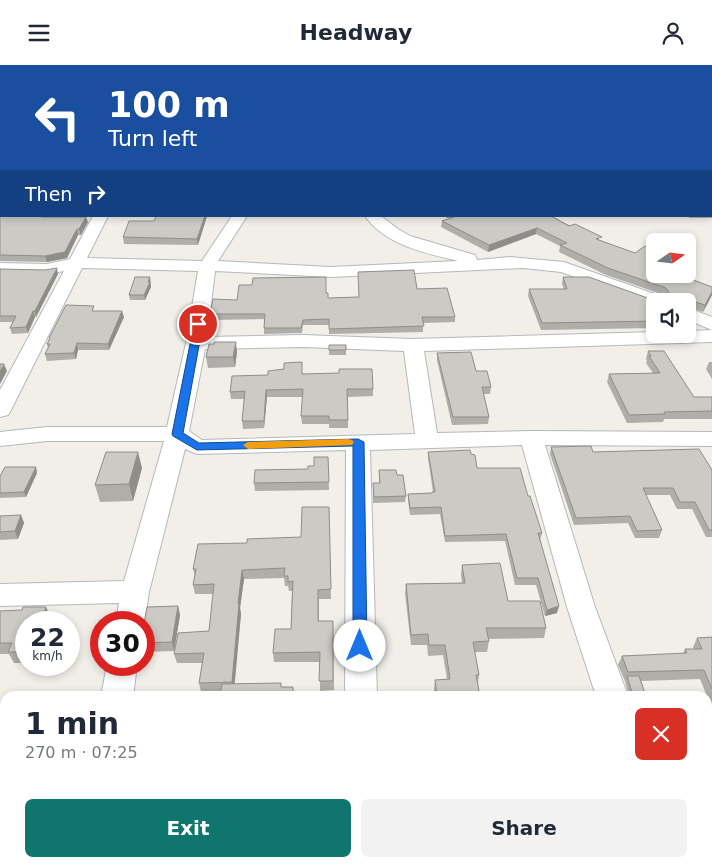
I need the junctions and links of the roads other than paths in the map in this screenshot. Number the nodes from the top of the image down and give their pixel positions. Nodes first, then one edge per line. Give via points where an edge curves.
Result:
1 (100, 217) edge
2 (239, 217) edge
3 (373, 217) edge
4 (77, 263) junction
5 (526, 263) junction
6 (207, 266) junction
7 (0, 268) edge
8 (646, 297) edge
9 (696, 317) edge
10 (712, 324) edge
11 (712, 336) edge
12 (196, 343) junction
13 (412, 345) junction
14 (0, 410) edge
15 (177, 434) junction
16 (531, 437) junction
17 (0, 439) edge
18 (427, 439) junction
19 (712, 439) edge
20 (358, 442) junction
21 (135, 592) junction
22 (0, 595) edge
23 (132, 611) edge
24 (120, 676) edge
25 (118, 691) edge
26 (361, 691) edge
27 (610, 691) edge

1 - 4 street
2 - 6 street
3 - 5 street via 380,226 438,251 474,260
4 - 6 street
4 - 7 street via 47,269
4 - 14 street
5 - 6 street via 331,272
5 - 8 street via 564,267
6 - 12 street
9 - 10 street
11 - 13 street
12 - 13 street via 303,341
12 - 15 street
13 - 18 street
15 - 17 street via 47,434
15 - 20 street via 197,447
15 - 21 street
16 - 18 street
16 - 19 street
16 - 27 street via 581,607
18 - 20 street
20 - 26 street
21 - 22 street
21 - 23 street
24 - 25 street

